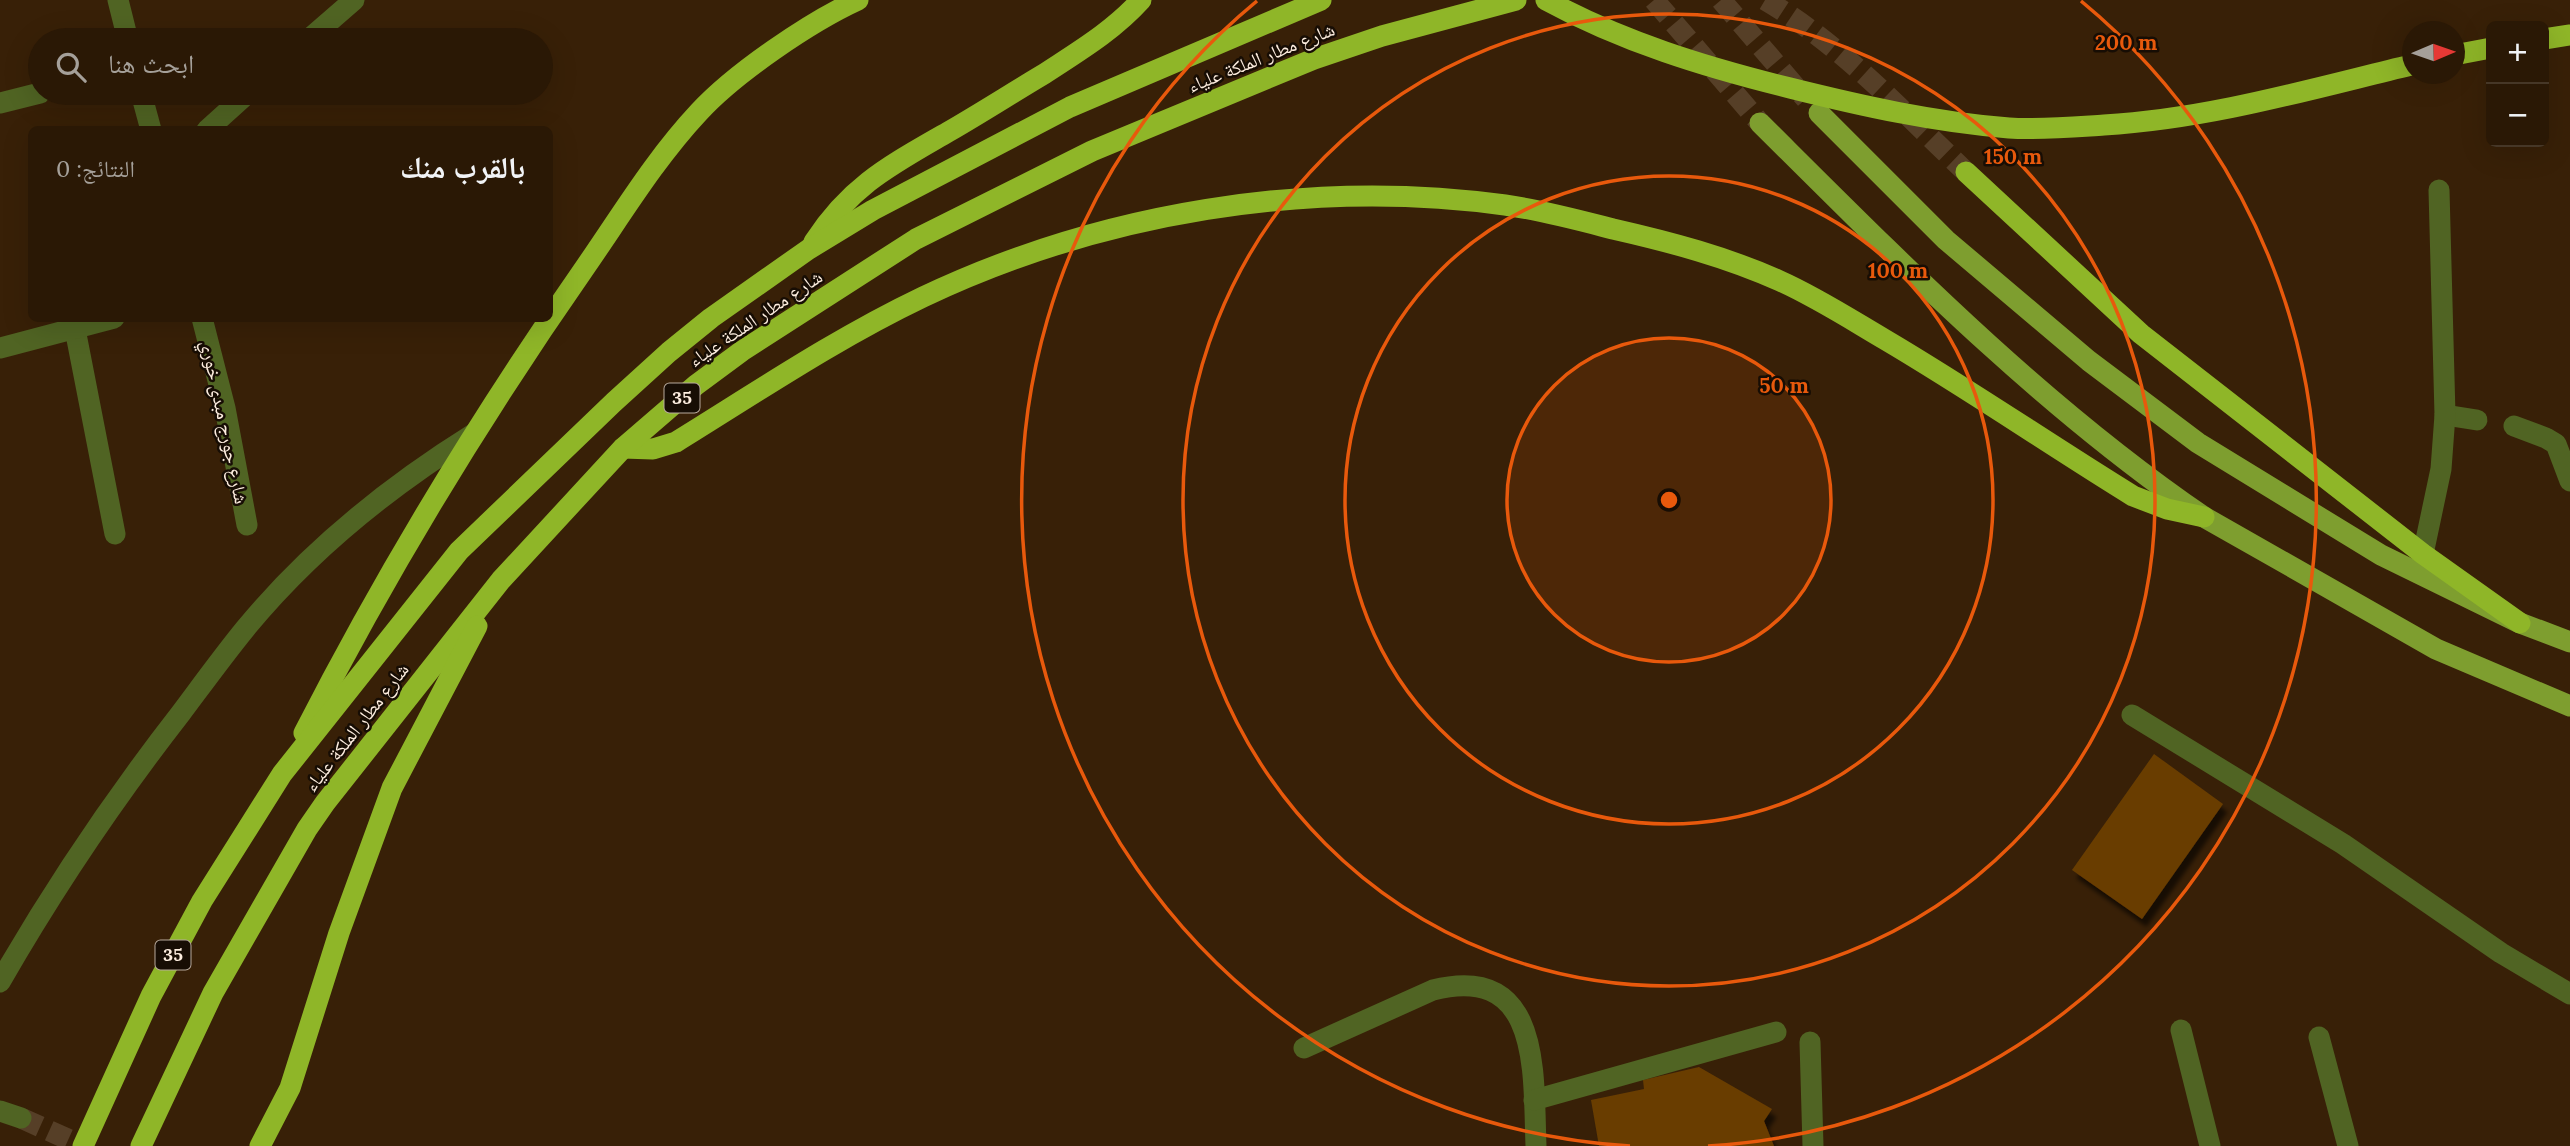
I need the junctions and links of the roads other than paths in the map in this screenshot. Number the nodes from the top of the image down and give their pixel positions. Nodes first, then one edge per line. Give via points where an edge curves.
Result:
1 (118, 0) edge
2 (354, 0) edge
3 (858, 0) edge
4 (1141, 0) edge
5 (1321, 0) edge
6 (1516, 0) edge
7 (1546, 0) edge
8 (125, 28) edge
9 (322, 28) edge
10 (2570, 35) edge
11 (2549, 38) edge
12 (2486, 49) edge
13 (2465, 53) edge
14 (2402, 67) edge
15 (28, 96) edge
16 (0, 103) edge
17 (144, 105) edge
18 (234, 105) edge
19 (1819, 113) tunnel mouth
20 (1760, 123) tunnel mouth
21 (150, 126) edge
22 (211, 126) edge
23 (1966, 172) tunnel mouth
24 (2439, 190) dead end
25 (810, 248) junction
26 (553, 314) edge
27 (100, 322) edge
28 (203, 322) edge
29 (548, 322) edge
30 (75, 329) junction
31 (0, 348) edge
32 (2445, 415) junction
33 (2477, 420) dead end
34 (2514, 426) dead end
35 (475, 433) junction
36 (623, 448) junction
37 (2569, 476) edge
38 (2204, 517) junction
39 (247, 525) dead end
40 (115, 534) dead end
41 (2423, 554) junction
42 (501, 580) junction
43 (2520, 623) junction
44 (2570, 642) edge
45 (2570, 706) edge
46 (2132, 715) dead end
47 (282, 774) junction
48 (0, 982) edge
49 (2570, 993) edge
50 (2181, 1030) dead end
51 (1776, 1032) dead end
52 (2319, 1037) dead end
53 (1810, 1042) dead end
54 (1304, 1048) dead end
55 (1534, 1100) junction
56 (0, 1111) edge
57 (21, 1118) tunnel mouth
58 (83, 1146) edge
59 (141, 1146) edge
60 (260, 1146) edge
61 (1536, 1146) edge
62 (1813, 1146) edge
63 (2210, 1146) edge
64 (2348, 1146) edge

1 - 8 street
2 - 9 street
3 - 26 highway via 791,39 693,118
4 - 25 highway via 1095,41 877,174 836,210
5 - 25 highway, شارع مطار الملكة علياء / 35 via 1070,107 925,181
6 - 36 highway, شارع مطار الملكة علياء / 35 via 1314,59 1092,151 916,239 742,351
7 - 14 highway, bridge via 1575,16 1712,69 1922,118 2012,128 2176,117
10 - 11 highway
12 - 13 highway
15 - 16 street
17 - 21 street
18 - 22 street
19 - 43 main road via 1945,240 2089,361 2198,443 2381,555
20 - 38 main road via 1940,300 2094,435
23 - 41 highway via 2141,334
24 - 32 street
25 - 47 highway, شارع مطار الملكة علياء / 35 via 669,352 460,551
27 - 30 street
28 - 39 street, شارع جورج مبدى خوري
29 - 35 highway
30 - 31 street
30 - 40 street
32 - 33 street
32 - 41 street via 2439,482
34 - 37 street via 2552,440
35 - 47 highway via 348,647
35 - 48 street via 373,504 307,563 247,627 83,845
36 - 38 highway via 653,449 676,442 830,347 922,297 1047,248 1172,215 1216,209 1340,197 1447,199 1507,205 1644,236 1725,259 1782,282 1918,359 2133,496
36 - 42 highway, شارع مطار الملكة علياء / 35
38 - 45 main road via 2436,649
41 - 43 highway
42 - 59 highway, شارع مطار الملكة علياء / 35 via 307,830 214,993
42 - 60 highway via 392,788 338,933 290,1088
43 - 44 main road
46 - 49 street via 2343,844 2501,953
47 - 58 highway, شارع مطار الملكة علياء / 35 via 202,901 151,996
50 - 63 street
51 - 55 street
52 - 64 street
53 - 62 street
54 - 55 street via 1433,990 1450,986 1485,989 1502,996 1519,1018 1531,1058
55 - 61 street
56 - 57 street

